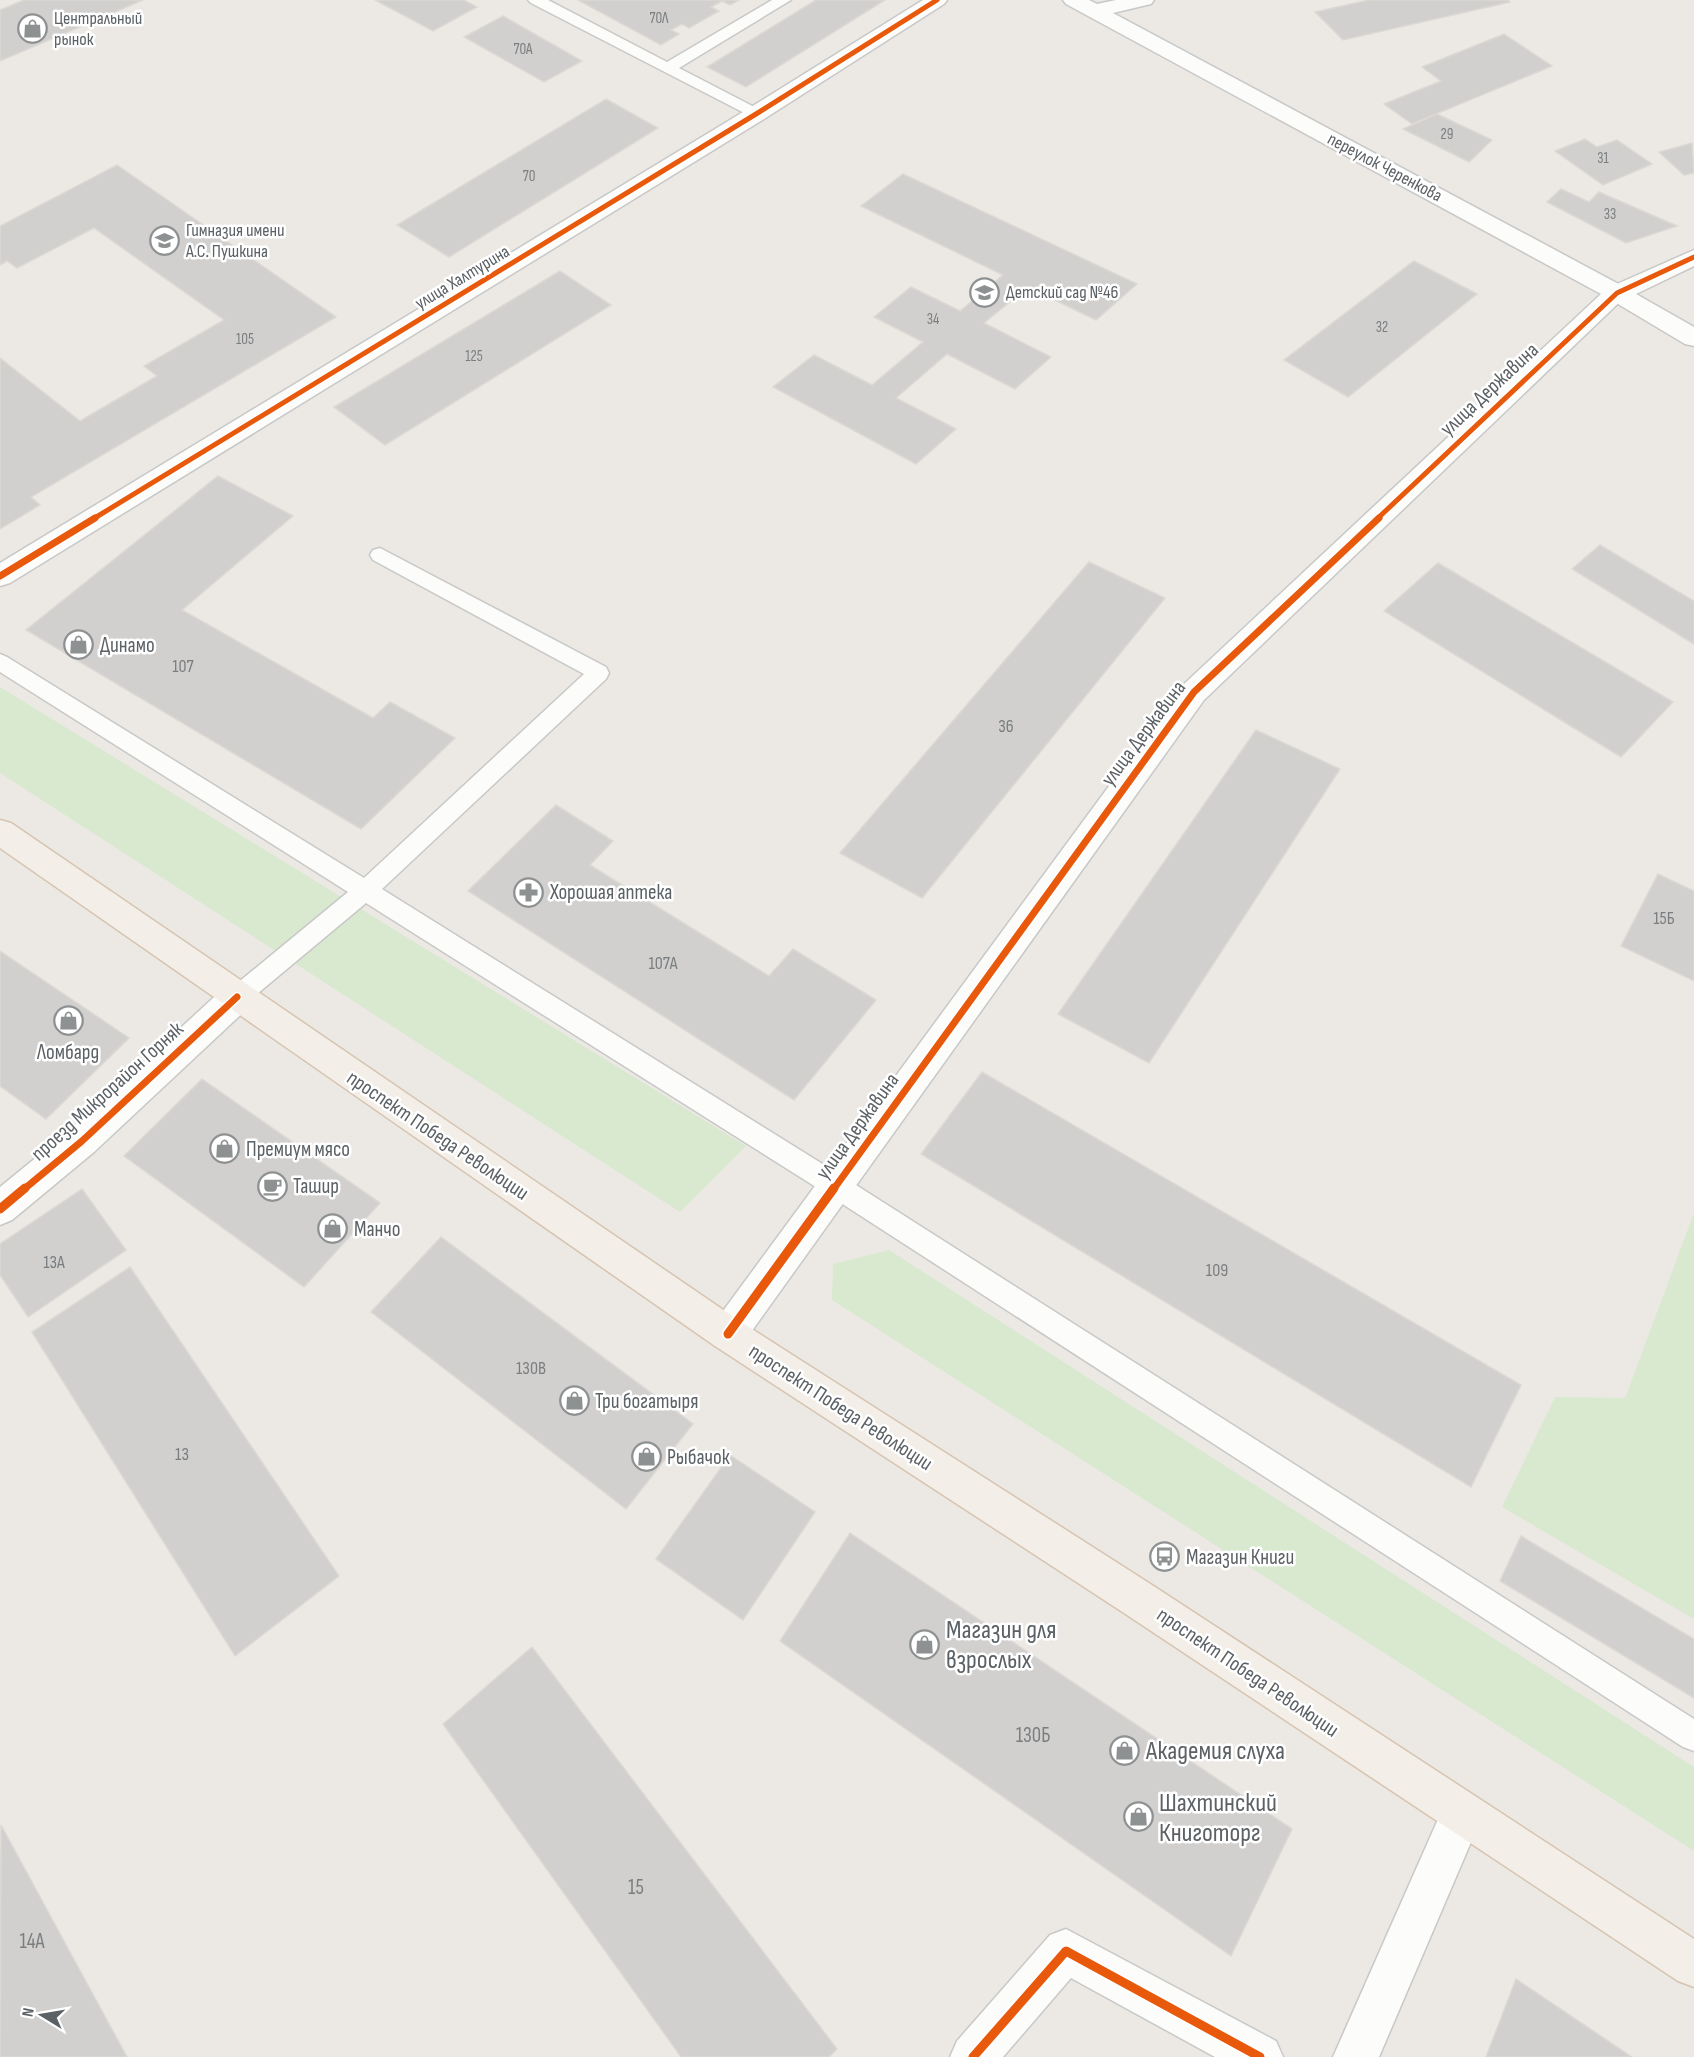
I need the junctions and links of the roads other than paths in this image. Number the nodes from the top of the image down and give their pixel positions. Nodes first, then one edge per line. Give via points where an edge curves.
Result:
1 (536, 0) edge
2 (783, 0) edge
3 (937, 0) edge
4 (1073, 0) edge
5 (1144, 0) edge
6 (1095, 11) junction
7 (668, 68) junction
8 (756, 114) junction
9 (1694, 257) edge
10 (1617, 293) junction
11 (1694, 338) edge
12 (380, 555) dead end
13 (0, 576) edge
14 (0, 662) edge
15 (0, 832) edge
16 (365, 891) junction
17 (237, 998) junction
18 (836, 1186) junction
19 (0, 1209) edge
20 (728, 1334) junction
21 (1694, 1736) edge
22 (1462, 1814) junction
23 (1694, 1965) edge
24 (974, 2057) edge
25 (1260, 2057) edge
26 (1356, 2057) edge

1 - 7 lane
2 - 7 lane
3 - 8 street, улица Халтурина
4 - 6 street, переулок Черенкова
5 - 6 street
6 - 10 street, переулок Черенкова
7 - 8 lane
8 - 13 street, улица Халтурина
9 - 10 street, улица Державина
10 - 11 street, переулок Черенкова
10 - 18 street, улица Державина via 1194,692
12 - 16 lane via 599,673
14 - 16 lane
15 - 17 main road, проспект Победа Революции
16 - 17 lane
16 - 18 lane
17 - 19 street, проезд Микрорайон Горняк via 82,1141
17 - 20 main road, проспект Победа Революции
18 - 20 street, улица Державина
18 - 21 lane
20 - 22 main road, проспект Победа Революции
22 - 23 main road, проспект Победа Революции
22 - 26 street
24 - 25 street via 1066,1951

